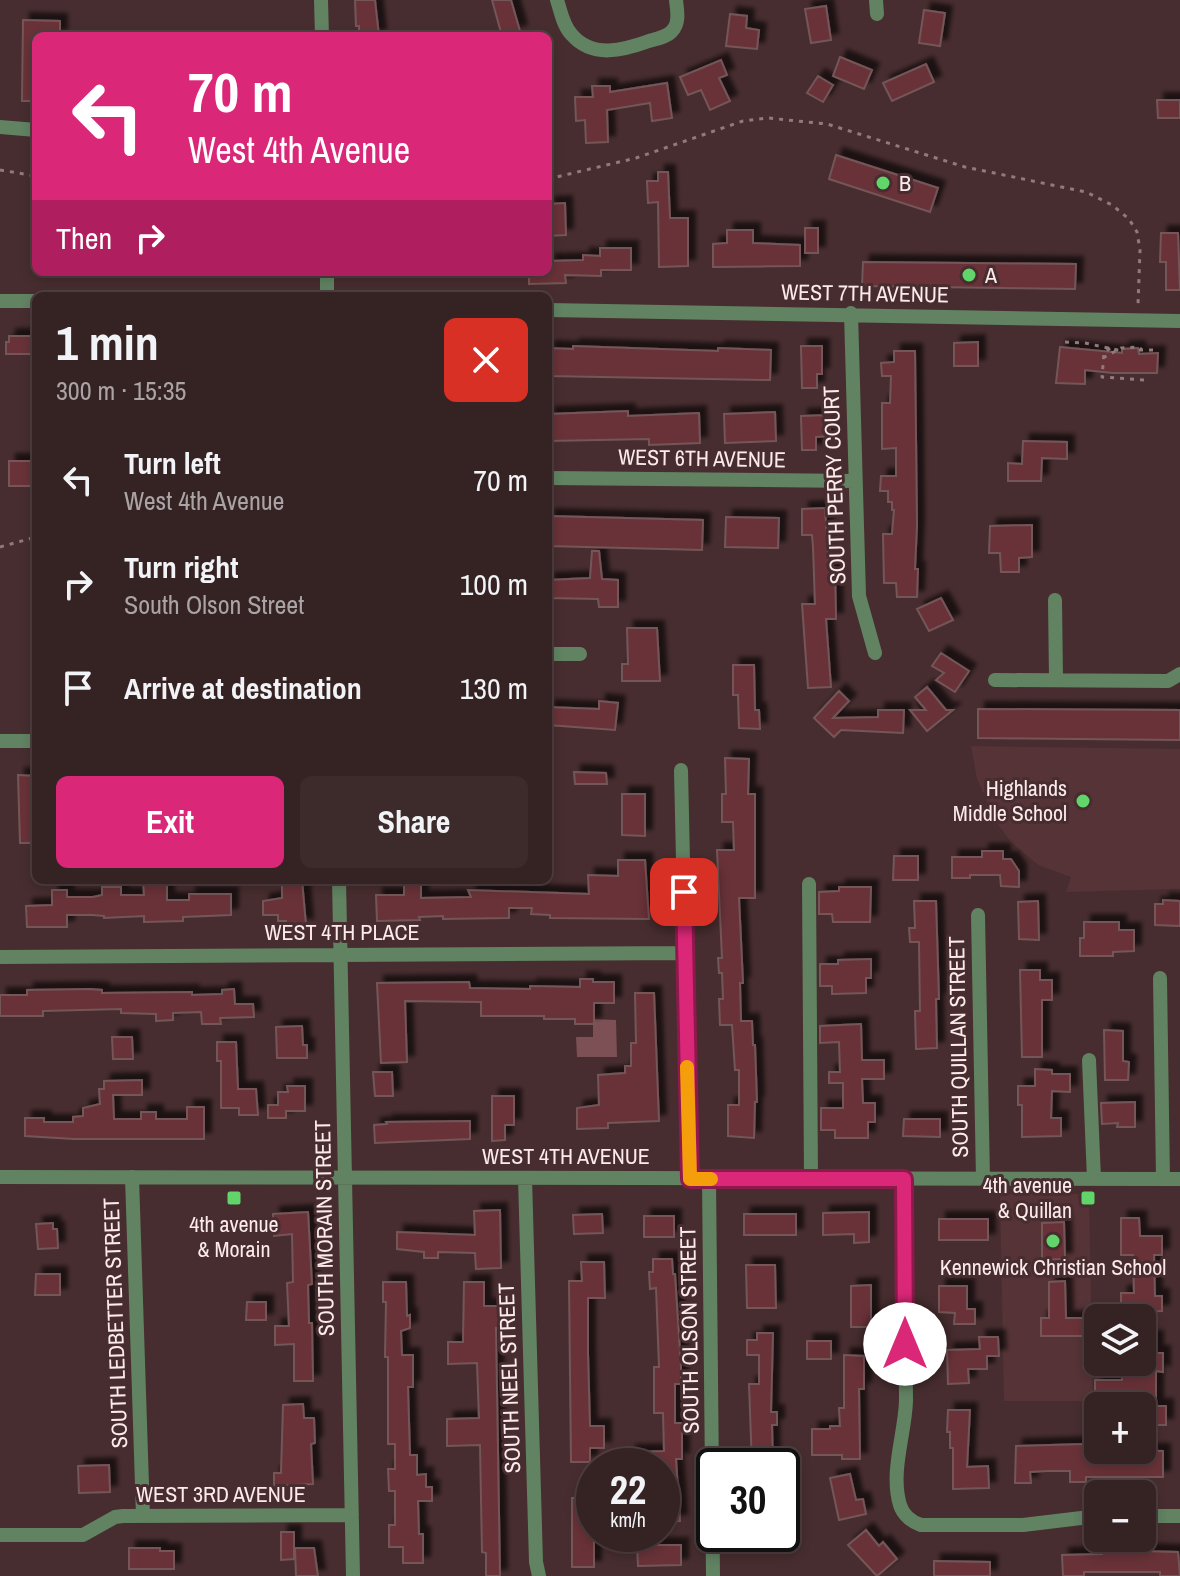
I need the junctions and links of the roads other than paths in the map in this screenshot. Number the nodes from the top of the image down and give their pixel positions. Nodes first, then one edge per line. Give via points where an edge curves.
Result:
1 (321, 0) edge
2 (557, 0) edge
3 (676, 0) edge
4 (322, 32) edge
5 (0, 127) edge
6 (32, 130) edge
7 (0, 301) edge
8 (32, 301) edge
9 (552, 310) edge
10 (851, 313) junction
11 (1180, 321) edge
12 (552, 478) edge
13 (855, 481) junction
14 (1055, 600) dead end
15 (875, 653) dead end
16 (552, 654) edge
17 (580, 654) dead end
18 (1180, 674) edge
19 (995, 680) dead end
20 (1056, 680) junction
21 (0, 741) edge
22 (32, 741) edge
23 (681, 770) dead end
24 (339, 884) edge
25 (809, 884) dead end
26 (978, 915) dead end
27 (685, 953) junction
28 (341, 954) junction
29 (0, 957) edge
30 (1160, 978) dead end
31 (1089, 1060) dead end
32 (0, 1177) edge
33 (132, 1177) junction
34 (345, 1178) junction
35 (525, 1178) junction
36 (811, 1178) junction
37 (690, 1179) junction
38 (709, 1179) junction
39 (904, 1179) junction
40 (983, 1179) junction
41 (1094, 1179) junction
42 (1163, 1179) junction
43 (1180, 1179) edge
44 (352, 1515) junction
45 (143, 1516) junction
46 (1156, 1516) edge
47 (1180, 1516) edge
48 (1084, 1518) edge
49 (0, 1535) edge
50 (353, 1576) edge
51 (539, 1576) edge
52 (713, 1576) edge

1 - 4 street
2 - 3 street via 573,37 603,51 626,49 672,31
5 - 6 street
7 - 8 street
9 - 10 street, WEST 7TH AVENUE
10 - 11 street, WEST 7TH AVENUE
10 - 13 street, SOUTH PERRY COURT
12 - 13 street, WEST 6TH AVENUE
13 - 15 street, SOUTH PERRY COURT via 859,596
14 - 20 street
16 - 17 street
18 - 20 street via 1168,681
19 - 20 street
21 - 22 street
23 - 27 street
24 - 28 street, SOUTH MORAIN STREET
25 - 36 street
26 - 40 street, SOUTH QUILLAN STREET
27 - 28 street, WEST 4TH PLACE
27 - 37 street
28 - 29 street, WEST 4TH PLACE
28 - 34 street, SOUTH MORAIN STREET
30 - 42 street
31 - 41 street
32 - 33 street, WEST 4TH AVENUE
33 - 34 street, WEST 4TH AVENUE
33 - 45 street, SOUTH LEDBETTER STREET
34 - 35 street, WEST 4TH AVENUE
34 - 44 street, SOUTH MORAIN STREET
35 - 37 street, WEST 4TH AVENUE
35 - 51 street, SOUTH NEEL STREET
36 - 38 street, WEST 4TH AVENUE
36 - 39 street, WEST 4TH AVENUE
37 - 38 street, WEST 4TH AVENUE
38 - 52 street, SOUTH OLSON STREET
39 - 40 street, WEST 4TH AVENUE
39 - 48 street via 906,1404 900,1506 921,1525 1023,1525
40 - 41 street, WEST 4TH AVENUE
41 - 42 street, WEST 4TH AVENUE
42 - 43 street, WEST 4TH AVENUE
44 - 45 street, WEST 3RD AVENUE
44 - 50 street, SOUTH MORAIN STREET
45 - 49 street, WEST 3RD AVENUE via 115,1517 77,1536
46 - 47 street

